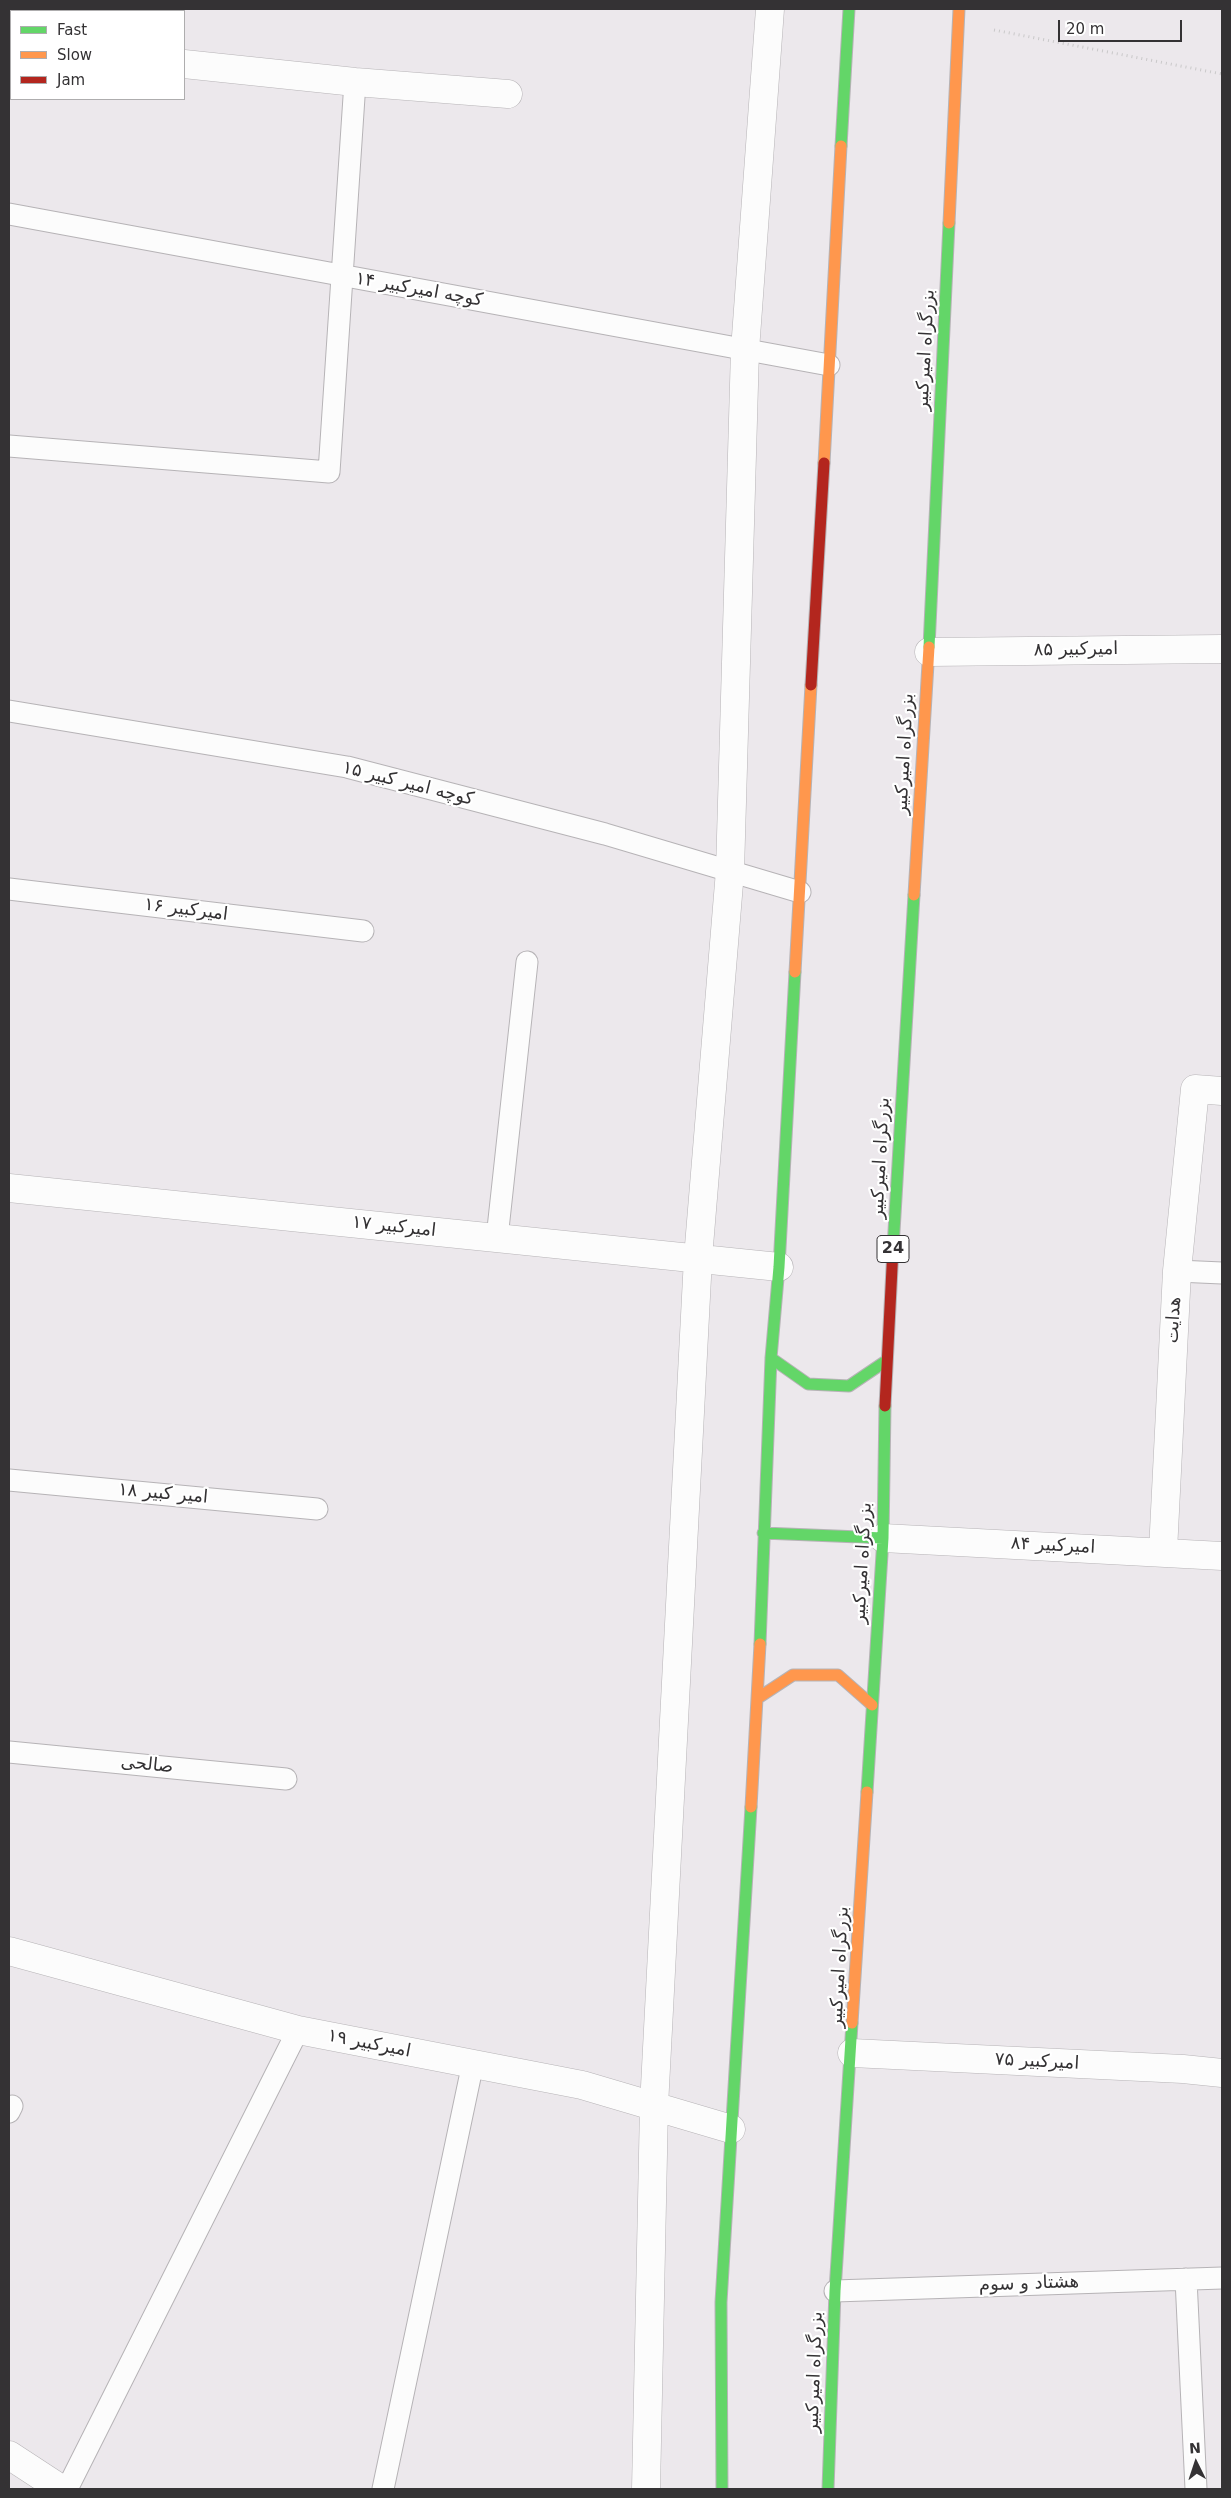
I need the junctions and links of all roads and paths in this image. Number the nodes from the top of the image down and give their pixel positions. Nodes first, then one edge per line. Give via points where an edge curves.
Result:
1 (770, 9) edge
2 (849, 9) edge
3 (959, 9) edge
4 (959, 23) junction
5 (185, 64) edge
6 (1222, 74) edge
7 (355, 82) junction
8 (508, 94) dead end
9 (9, 214) edge
10 (344, 276) junction
11 (745, 350) junction
12 (830, 365) junction
13 (9, 446) edge
14 (1222, 649) edge
15 (929, 652) junction
16 (9, 711) edge
17 (730, 871) junction
18 (9, 888) edge
19 (800, 892) junction
20 (363, 931) dead end
21 (527, 962) dead end
22 (1222, 1091) edge
23 (9, 1188) edge
24 (497, 1238) junction
25 (698, 1258) junction
26 (779, 1267) junction
27 (1176, 1271) junction
28 (1222, 1272) edge
29 (771, 1358) junction
30 (886, 1361) junction
31 (9, 1480) edge
32 (317, 1509) dead end
33 (763, 1533) junction
34 (884, 1538) junction
35 (1163, 1551) junction
36 (1222, 1556) edge
37 (758, 1698) junction
38 (872, 1705) junction
39 (9, 1752) edge
40 (286, 1779) dead end
41 (9, 1951) edge
42 (298, 2030) junction
43 (852, 2053) junction
44 (472, 2063) junction
45 (1222, 2074) edge
46 (654, 2106) junction
47 (731, 2128) junction
48 (1222, 2278) edge
49 (1186, 2279) junction
50 (835, 2291) junction
51 (9, 2455) edge
52 (61, 2489) edge
53 (68, 2489) edge
54 (383, 2489) edge
55 (646, 2489) edge
56 (722, 2489) edge
57 (828, 2489) edge
58 (1196, 2489) edge

1 - 11 street
2 - 12 main road
3 - 4 main road, بزرگراه امیرکبیر / 24
4 - 6 path
4 - 15 main road, بزرگراه امیرکبیر / 24
5 - 7 street
7 - 8 street
7 - 10 lane
9 - 10 lane, کوچه امیرکبیر ۱۴
10 - 11 lane, کوچه امیرکبیر ۱۴
10 - 13 lane via 329,472
11 - 12 lane, کوچه امیرکبیر ۱۴
11 - 17 street
12 - 19 main road
14 - 15 street, امیرکبیر ۸۵
15 - 30 main road, بزرگراه امیرکبیر / 24
16 - 17 lane, کوچه امیر کبیر ۱۵ via 347,767 605,834
17 - 19 lane, کوچه امیر کبیر ۱۵
17 - 25 street
18 - 20 lane, امیرکبیر ۱۶
19 - 26 main road
21 - 24 lane
22 - 27 street, هدایت via 1194,1089
23 - 24 street, امیرکبیر ۱۷
24 - 25 street, امیرکبیر ۱۷
25 - 26 street, امیرکبیر ۱۷
25 - 46 street
26 - 29 main road
27 - 28 lane
27 - 35 street, هدایت
29 - 30 main road via 808,1384 849,1386
29 - 33 main road
30 - 34 main road, بزرگراه امیرکبیر / 24
31 - 32 lane, امیر کبیر ۱۸
33 - 34 main road
33 - 37 main road
34 - 35 street, امیرکبیر ۸۴
34 - 38 main road, بزرگراه امیرکبیر / 24
35 - 36 street, امیرکبیر ۸۴
37 - 38 main road via 793,1675 838,1675
37 - 47 main road
38 - 43 main road, بزرگراه امیرکبیر / 24
39 - 40 lane, صالحی
41 - 42 street, امیرکبیر ۱۹
42 - 44 street, امیرکبیر ۱۹
42 - 53 lane
43 - 45 street, امیرکبیر ۷۵ via 1183,2069
43 - 50 main road, بزرگراه امیرکبیر / 24
44 - 46 street, امیرکبیر ۱۹ via 582,2085
44 - 54 lane
46 - 47 street, امیرکبیر ۱۹
46 - 55 street
47 - 56 main road via 721,2302
48 - 49 lane, هشتاد و سوم
49 - 50 lane, هشتاد و سوم
49 - 58 lane
50 - 57 main road, بزرگراه امیرکبیر / 24
51 - 52 street

